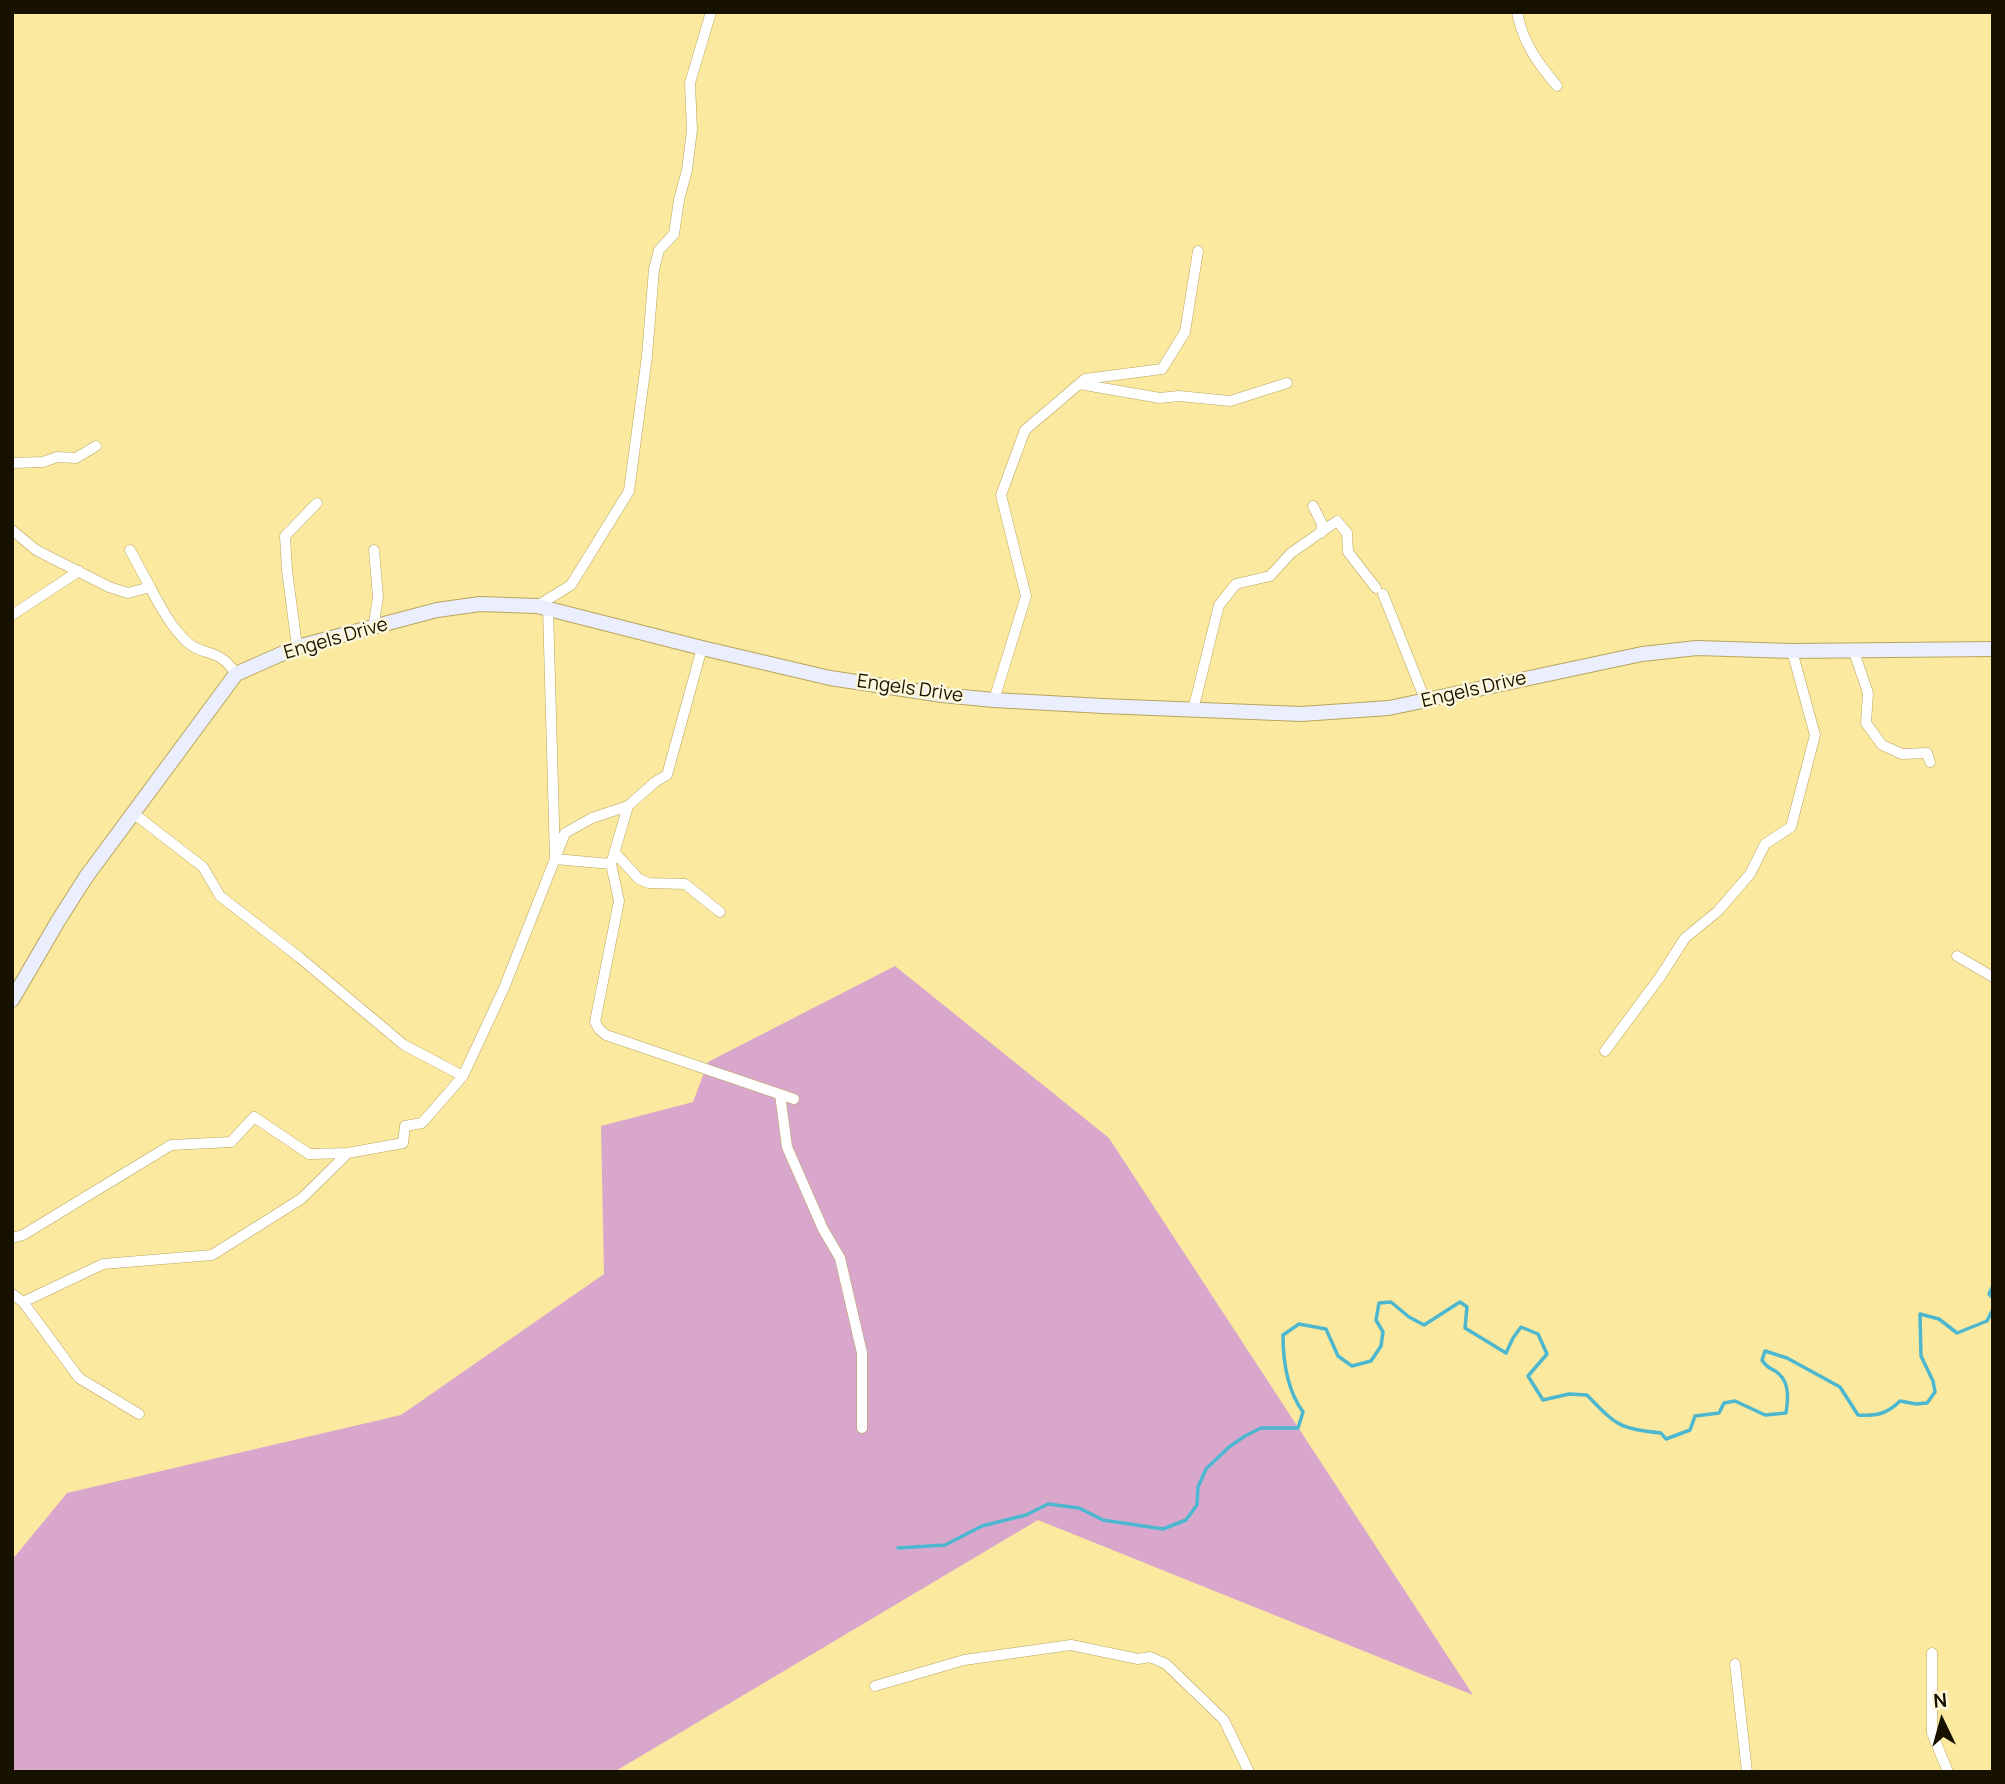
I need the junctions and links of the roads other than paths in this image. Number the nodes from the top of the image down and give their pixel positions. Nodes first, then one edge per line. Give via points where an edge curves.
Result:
1 (711, 12) edge
2 (1517, 12) edge
3 (1558, 86) dead end
4 (1199, 251) dead end
5 (1287, 383) dead end
6 (1079, 384) junction
7 (96, 446) dead end
8 (12, 463) edge
9 (317, 503) dead end
10 (1313, 506) dead end
11 (12, 530) edge
12 (1321, 533) junction
13 (130, 550) dead end
14 (374, 550) dead end
15 (79, 571) junction
16 (150, 587) junction
17 (543, 607) junction
18 (12, 615) edge
19 (373, 628) junction
20 (297, 646) junction
21 (702, 648) junction
22 (1853, 649) junction
23 (1993, 649) edge
24 (1792, 651) junction
25 (236, 674) junction
26 (995, 700) junction
27 (1426, 702) junction
28 (1193, 710) junction
29 (1930, 762) dead end
30 (628, 806) junction
31 (133, 813) junction
32 (555, 859) junction
33 (614, 859) junction
34 (720, 912) dead end
35 (1957, 956) dead end
36 (1993, 977) edge
37 (12, 1000) edge
38 (1605, 1051) dead end
39 (463, 1076) junction
40 (780, 1094) junction
41 (794, 1099) dead end
42 (348, 1153) junction
43 (12, 1238) edge
44 (12, 1294) edge
45 (23, 1302) junction
46 (139, 1414) dead end
47 (862, 1428) dead end
48 (1932, 1653) dead end
49 (1735, 1664) dead end
50 (875, 1686) dead end
51 (1249, 1772) edge
52 (1747, 1772) edge
53 (1948, 1772) edge

1 - 17 street via 690,83 690,144 674,234 659,250 654,269 629,491 571,585
2 - 3 street via 1534,58
4 - 6 street via 1185,332 1162,369 1085,379
5 - 6 street via 1230,401 1160,398
6 - 26 street via 1025,430 1001,495 1027,596
7 - 8 street via 76,458
9 - 20 street via 285,536
10 - 12 street via 1322,524
11 - 15 street via 36,550
12 - 27 street via 1337,521 1347,533 1348,552 1380,591
12 - 28 street via 1269,576 1236,584 1219,605
13 - 16 street
14 - 19 street via 378,597
15 - 16 street via 128,593
15 - 18 street
16 - 25 street via 188,644 218,655
17 - 19 street, Engels Drive via 480,604
17 - 21 street, Engels Drive
17 - 32 street
19 - 20 street, Engels Drive
20 - 25 street, Engels Drive
21 - 26 street, Engels Drive via 830,678
21 - 30 street via 667,775
22 - 23 street, Engels Drive
22 - 24 street, Engels Drive
22 - 29 street via 1868,693 1866,723 1882,745 1902,754 1927,753
24 - 27 street, Engels Drive via 1697,648 1642,654
24 - 38 street via 1815,735 1791,827 1765,844 1750,874 1718,911 1685,938
25 - 31 street, Engels Drive
26 - 28 street, Engels Drive
27 - 28 street, Engels Drive via 1301,714
30 - 32 street via 592,818 565,834
30 - 33 street
31 - 37 street, Engels Drive via 58,920
31 - 39 street via 203,867 220,895 404,1045
32 - 33 street
32 - 39 street
33 - 34 street via 649,883 685,884
33 - 40 street via 620,901 595,1022 599,1029
35 - 36 street
39 - 42 street via 422,1123 405,1126 403,1143
40 - 41 street
40 - 47 street via 787,1147 840,1258 862,1353
42 - 43 street via 309,1154 254,1116 231,1142 171,1145
42 - 45 street via 301,1199 212,1255 103,1264
44 - 45 street
45 - 46 street via 79,1378
48 - 53 street via 1932,1733
49 - 52 street
50 - 51 street via 964,1660 1071,1645 1138,1659 1150,1657 1166,1664 1224,1720

